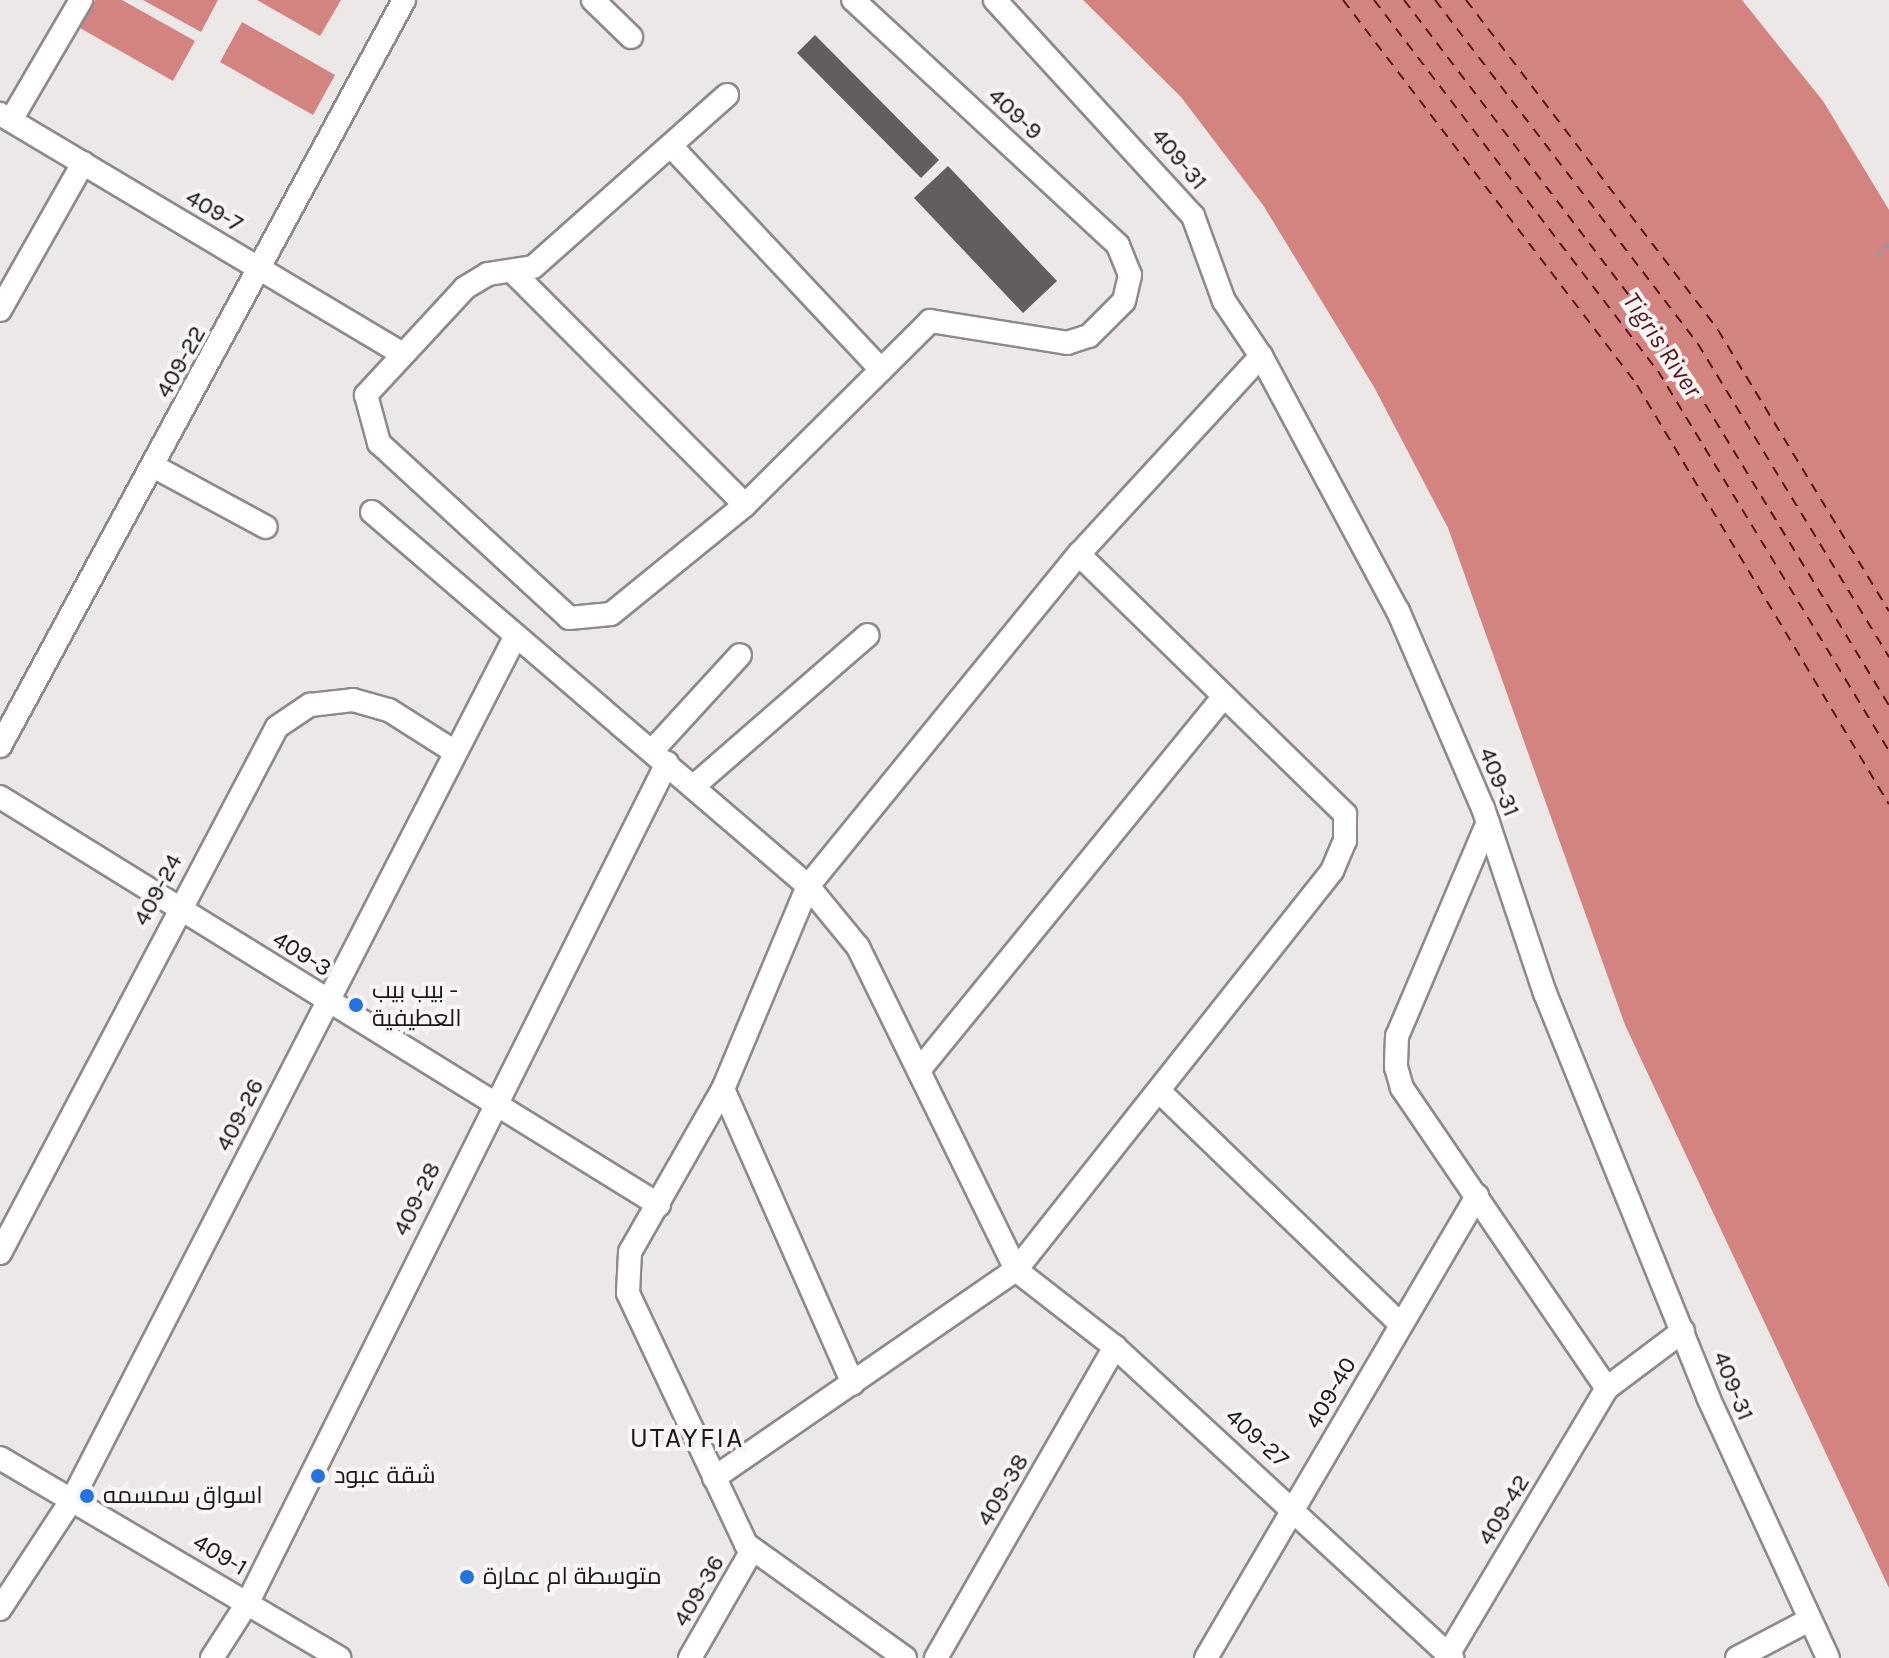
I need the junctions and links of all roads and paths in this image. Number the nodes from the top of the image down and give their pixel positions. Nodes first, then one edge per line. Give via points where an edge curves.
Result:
1 (81, 0) edge
2 (404, 0) edge
3 (593, 0) edge
4 (853, 0) edge
5 (995, 0) edge
6 (631, 37) dead end
7 (727, 95) dead end
8 (6, 117) edge
9 (671, 146) junction
10 (83, 163) junction
11 (1889, 244) edge
12 (1877, 256) dead end
13 (261, 269) junction
14 (512, 271) junction
15 (0, 310) edge
16 (402, 354) junction
17 (1261, 356) junction
18 (881, 370) junction
19 (153, 466) junction
20 (745, 505) junction
21 (372, 512) dead end
22 (266, 527) dead end
23 (1079, 554) junction
24 (868, 635) dead end
25 (514, 639) junction
26 (740, 655) dead end
27 (1224, 696) junction
28 (0, 746) edge
29 (452, 750) junction
30 (660, 757) junction
31 (694, 786) junction
32 (0, 797) edge
33 (1488, 822) junction
34 (808, 886) junction
35 (177, 907) junction
36 (328, 1000) junction
37 (920, 1069) junction
38 (723, 1089) junction
39 (1160, 1092) junction
40 (493, 1103) junction
41 (1477, 1196) junction
42 (659, 1205) junction
43 (0, 1253) edge
44 (1016, 1270) junction
45 (1401, 1325) junction
46 (1683, 1331) junction
47 (1115, 1347) junction
48 (853, 1384) junction
49 (1607, 1388) junction
50 (0, 1458) edge
51 (714, 1478) junction
52 (73, 1498) junction
53 (1294, 1507) junction
54 (752, 1550) junction
55 (248, 1602) junction
56 (0, 1609) edge
57 (1809, 1620) junction
58 (1449, 1656) edge
59 (212, 1658) edge
60 (340, 1658) edge
61 (690, 1658) edge
62 (905, 1658) edge
63 (936, 1658) edge
64 (1206, 1658) edge
65 (1737, 1658) edge
66 (1828, 1658) edge

1 - 8 street
2 - 13 street, 409-22
3 - 6 street
4 - 18 street, 409-9 via 1118,245 1130,275 1124,301 1089,336 1067,343 930,321
5 - 17 street, 409-31 via 1172,185 1193,216 1224,301
7 - 9 street
8 - 10 street, 409-7
9 - 14 street via 567,241 533,267
9 - 18 street
10 - 13 street, 409-7
10 - 15 street
11 - 12 path
13 - 16 street, 409-7
13 - 19 street, 409-22
14 - 16 street via 488,274 465,288
14 - 20 street
16 - 20 street via 366,395 379,443 569,618 611,614
17 - 23 street
17 - 33 street, 409-31 via 1398,611
18 - 20 street
19 - 22 street
19 - 28 street, 409-22
21 - 25 street
23 - 27 street
23 - 34 street
24 - 31 street
25 - 29 street, 409-26
25 - 30 street
26 - 30 street, 409-28
27 - 37 street
27 - 39 street via 1345,814 1345,841 1332,871
29 - 35 street, 409-24 via 389,710 353,700 310,705 277,727
29 - 36 street, 409-26
30 - 31 street
30 - 40 street, 409-28
31 - 34 street
32 - 35 street, 409-3
33 - 41 street via 1397,1036 1396,1067 1402,1088
33 - 46 street, 409-31 via 1545,993
34 - 37 street via 858,947
34 - 38 street
35 - 36 street, 409-3
35 - 43 street, 409-24
36 - 40 street, 409-3
36 - 52 street, 409-26
37 - 44 street
38 - 42 street
38 - 48 street
39 - 44 street
39 - 45 street
40 - 42 street, 409-3
40 - 55 street, 409-28
41 - 45 street, 409-40
41 - 49 street
42 - 51 street via 630,1252 628,1293
44 - 47 street, 409-27
44 - 48 street
45 - 53 street, 409-40
46 - 49 street
46 - 57 street, 409-31
47 - 53 street, 409-27
47 - 63 street, 409-38
48 - 51 street
49 - 58 street, 409-42
50 - 52 street, 409-1
51 - 54 street
52 - 55 street, 409-1
52 - 56 street, 409-26
53 - 58 street, 409-27
53 - 64 street, 409-40
54 - 61 street, 409-36
54 - 62 street
55 - 59 street, 409-28
55 - 60 street, 409-1
57 - 65 street
57 - 66 street, 409-31

